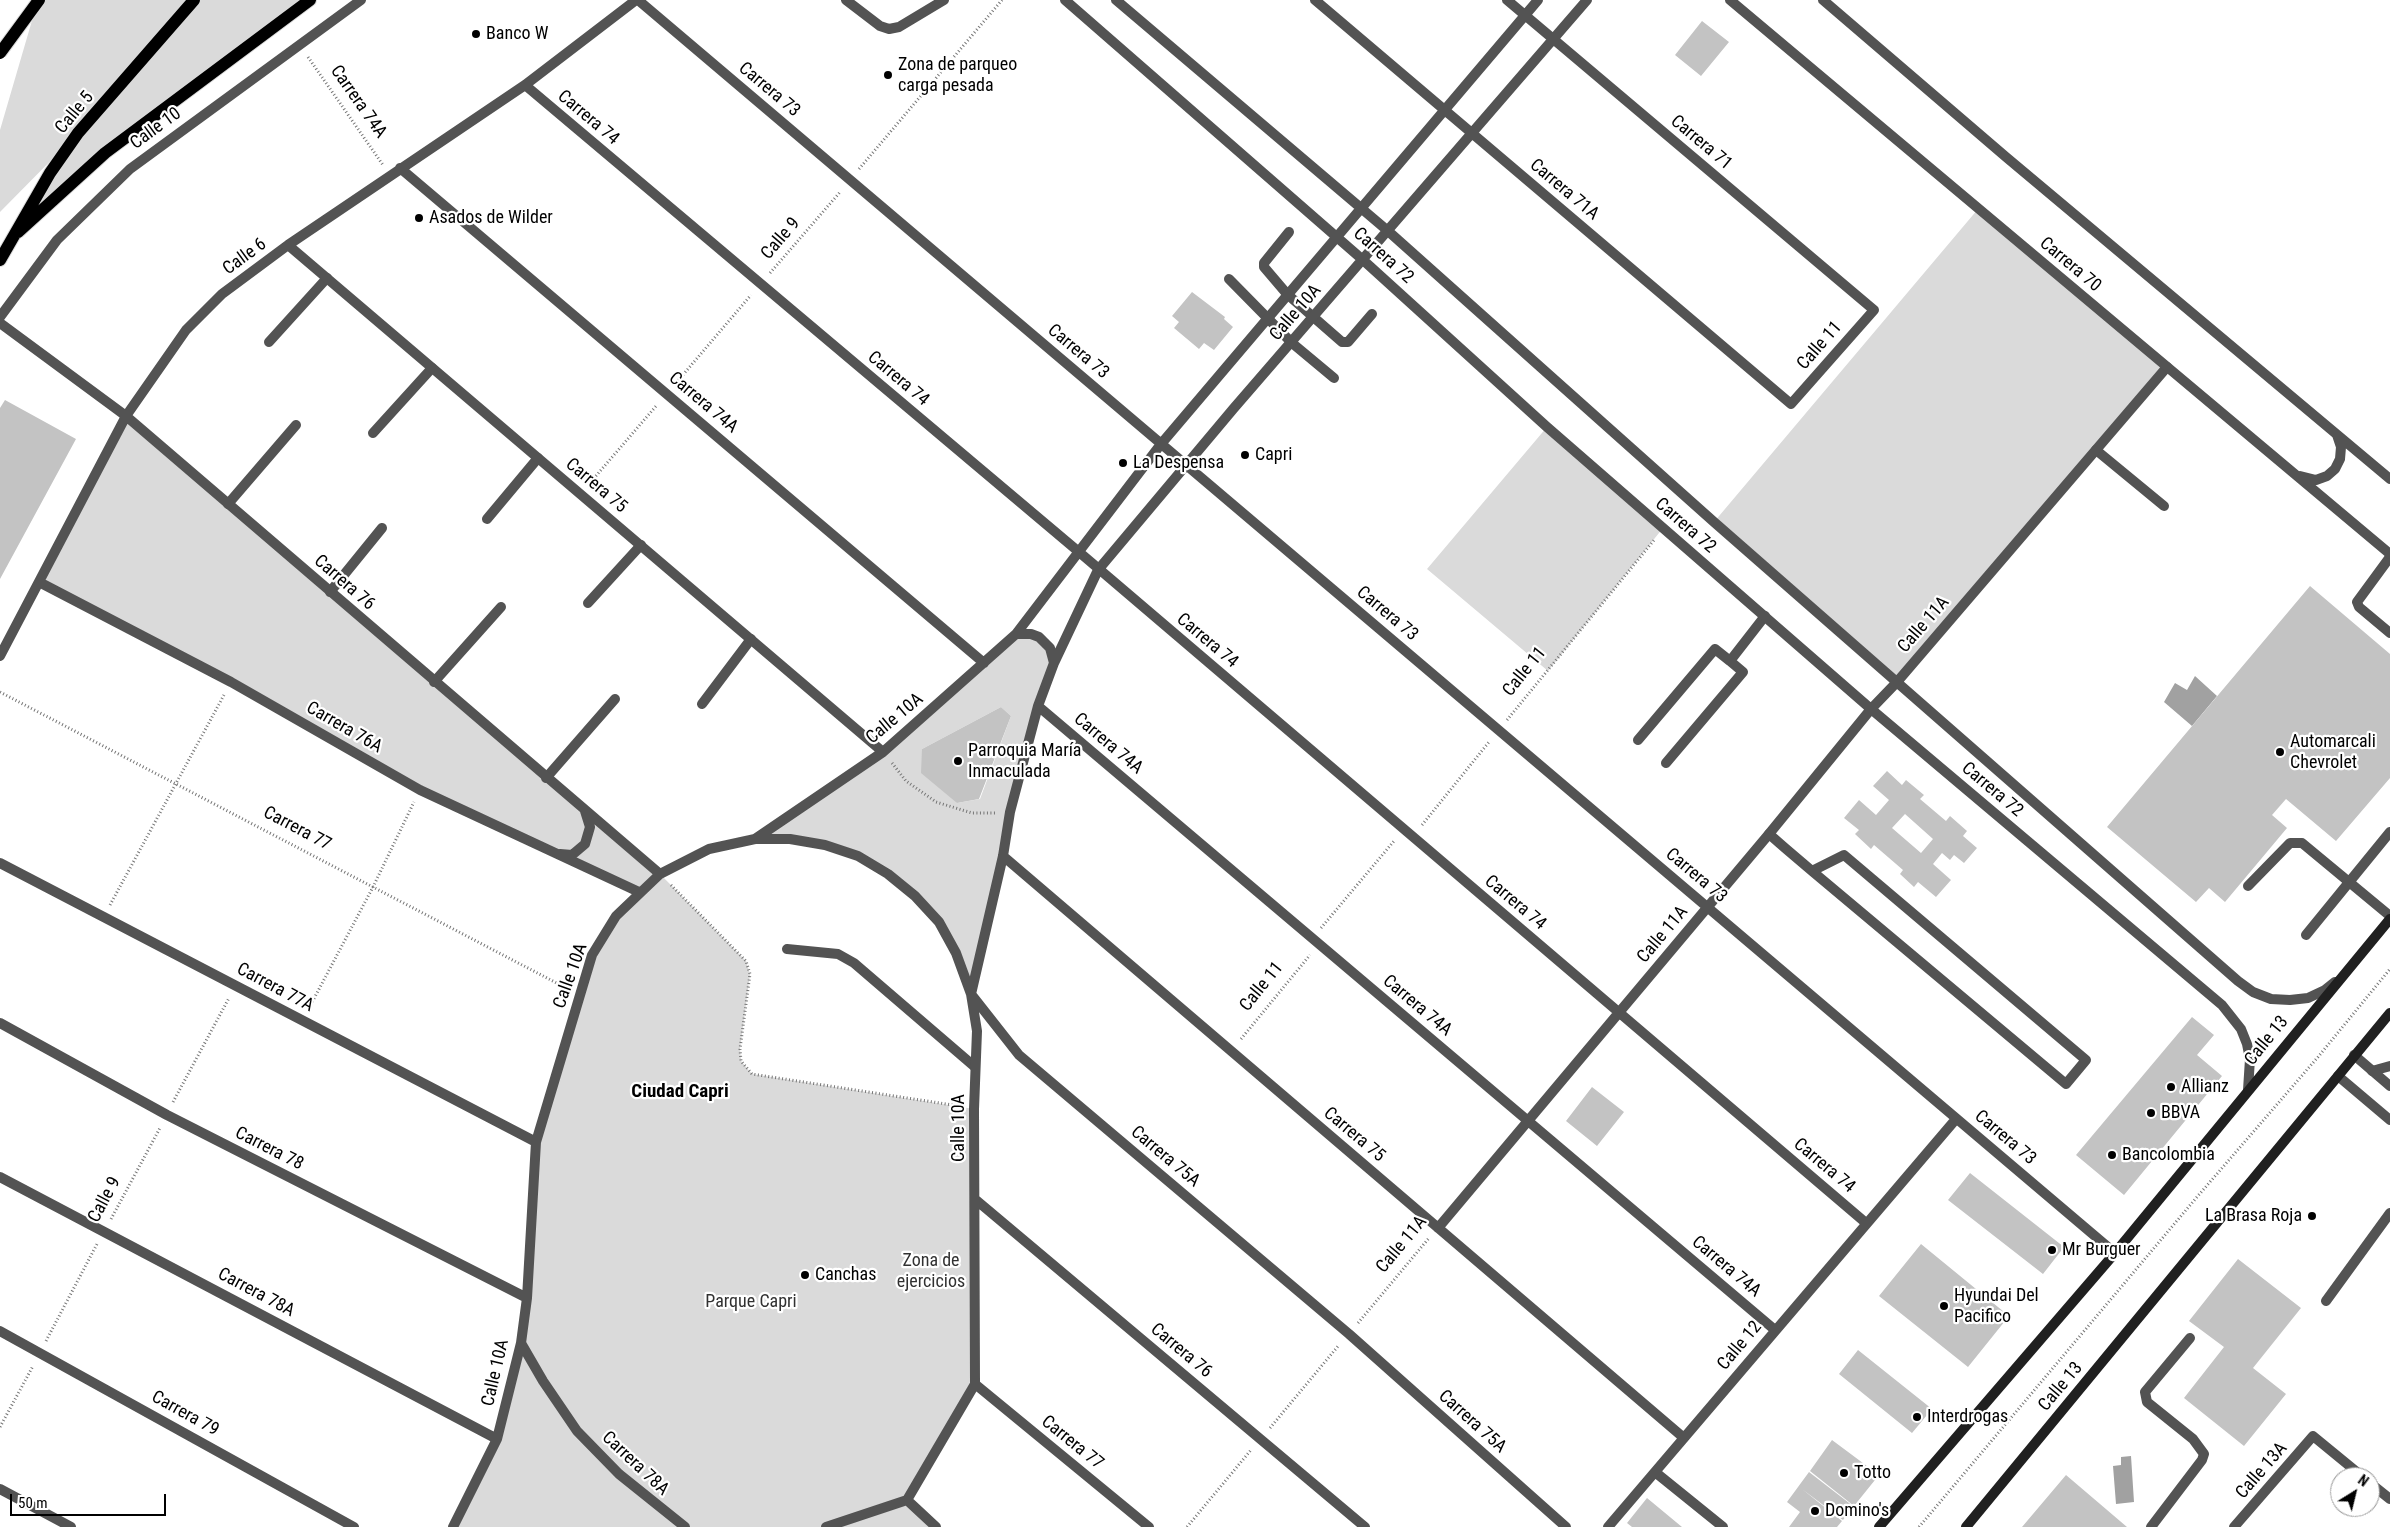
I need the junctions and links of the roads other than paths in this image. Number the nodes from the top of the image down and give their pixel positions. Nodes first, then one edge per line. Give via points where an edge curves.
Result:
1 (40, 0) edge
2 (194, 0) edge
3 (310, 0) edge
4 (361, 0) edge
5 (637, 0) edge
6 (846, 0) edge
7 (944, 0) edge
8 (1064, 0) edge
9 (1116, 0) edge
10 (1315, 0) edge
11 (1507, 0) edge
12 (1538, 0) edge
13 (1587, 0) edge
14 (1730, 0) edge
15 (1823, 0) edge
16 (1525, 15) junction
17 (1553, 39) junction
18 (0, 53) edge
19 (525, 85) junction
20 (1445, 110) junction
21 (1472, 133) junction
22 (400, 168) junction
23 (1361, 208) junction
24 (1388, 231) junction
25 (18, 232) junction
26 (1289, 232) dead end
27 (1336, 237) junction
28 (288, 245) junction
29 (0, 260) edge
30 (1363, 260) junction
31 (327, 278) junction
32 (1229, 279) dead end
33 (1287, 294) junction
34 (1874, 310) joint
35 (1372, 314) dead end
36 (1267, 316) junction
37 (0, 317) edge
38 (1313, 318) junction
39 (0, 323) edge
40 (269, 342) dead end
41 (1292, 343) junction
42 (2167, 367) junction
43 (432, 368) junction
44 (1334, 378) dead end
45 (1791, 404) joint
46 (126, 416) junction
47 (296, 425) dead end
48 (2331, 428) junction
49 (374, 434) dead end
50 (1161, 444) junction
51 (2096, 450) junction
52 (538, 458) junction
53 (1186, 465) junction
54 (2294, 473) junction
55 (2390, 479) edge
56 (228, 504) junction
57 (2164, 506) dead end
58 (487, 519) dead end
59 (382, 528) dead end
60 (641, 545) junction
61 (1079, 552) junction
62 (2390, 556) edge
63 (1098, 570) junction
64 (39, 582) junction
65 (330, 592) junction
66 (588, 603) dead end
67 (501, 607) dead end
68 (1765, 616) junction
69 (2390, 633) edge
70 (1016, 634) junction
71 (751, 639) junction
72 (0, 656) edge
73 (1730, 661) junction
74 (984, 663) junction
75 (1054, 663) junction
76 (434, 682) junction
77 (1897, 682) junction
78 (615, 699) dead end
79 (702, 704) dead end
80 (1038, 706) junction
81 (1871, 709) junction
82 (1638, 740) dead end
83 (883, 752) junction
84 (1666, 763) dead end
85 (546, 778) junction
86 (584, 810) junction
87 (2390, 832) edge
88 (1769, 834) junction
89 (755, 839) junction
90 (557, 854) junction
91 (1003, 856) junction
92 (0, 863) edge
93 (1812, 871) junction
94 (660, 874) junction
95 (2349, 882) junction
96 (2248, 886) dead end
97 (639, 892) junction
98 (1707, 907) junction
99 (2390, 918) edge
100 (2306, 935) dead end
101 (786, 949) dead end
102 (2340, 978) junction
103 (971, 994) junction
104 (1619, 1012) junction
105 (2390, 1013) edge
106 (0, 1024) edge
107 (2354, 1055) junction
108 (2390, 1066) edge
109 (975, 1067) junction
110 (2372, 1071) junction
111 (2338, 1076) junction
112 (2390, 1086) edge
113 (2248, 1090) junction
114 (1956, 1119) junction
115 (1528, 1120) junction
116 (2390, 1120) edge
117 (536, 1142) junction
118 (0, 1177) edge
119 (976, 1200) junction
120 (2390, 1214) edge
121 (1866, 1223) junction
122 (1438, 1228) junction
123 (2115, 1253) junction
124 (527, 1298) junction
125 (2326, 1301) dead end
126 (1775, 1330) junction
127 (0, 1331) edge
128 (2190, 1338) dead end
129 (520, 1343) junction
130 (975, 1384) junction
131 (1684, 1438) junction
132 (497, 1439) junction
133 (2351, 1467) edge
134 (1655, 1472) junction
135 (0, 1489) edge
136 (2380, 1491) edge
137 (2390, 1499) edge
138 (907, 1500) junction
139 (1974, 1522) edge
140 (71, 1527) edge
141 (354, 1527) edge
142 (453, 1527) edge
143 (685, 1527) edge
144 (826, 1527) edge
145 (936, 1527) edge
146 (1149, 1527) edge
147 (1365, 1527) edge
148 (1566, 1527) edge
149 (1608, 1527) edge
150 (1723, 1527) edge
151 (1879, 1527) edge
152 (1966, 1527) edge
153 (2151, 1527) edge
154 (2234, 1527) edge

1 - 18 main road, bridge
2 - 25 main road, Calle 5 via 78,133 50,173
3 - 25 main road, Calle 10 via 105,153
4 - 37 street, Calle 10 via 130,169 57,240
5 - 19 street, Calle 6
5 - 50 street, Carrera 73
6 - 7 street via 880,26 889,29 899,27
8 - 27 street, Carrera 72
9 - 23 street, Carrera 72
10 - 20 street, Carrera 71A
11 - 16 street, Carrera 71
12 - 16 street, Calle 10A
13 - 17 street, Calle 10A
14 - 42 street, Carrera 70
15 - 48 street
16 - 17 street, Carrera 71
16 - 20 street, Calle 10A
17 - 21 street, Calle 10A
17 - 34 street, Carrera 71
19 - 22 street, Calle 6
19 - 61 street, Carrera 74
20 - 21 street, Carrera 71A
20 - 23 street, Calle 10A
21 - 24 street, Calle 10A
21 - 45 street, Carrera 71A
22 - 28 street, Calle 6
22 - 74 street, Carrera 74A
23 - 24 street, Carrera 72
23 - 27 street, Calle 10A
24 - 30 street, Calle 10A
24 - 77 street, Carrera 72
25 - 29 main road, Calle 5
26 - 33 street via 1264,263
27 - 30 street, Carrera 72
27 - 33 street, Calle 10A
28 - 31 street, Carrera 75
28 - 46 street, Calle 6 via 222,294 186,330
30 - 38 street, Calle 10A
30 - 68 street, Carrera 72 via 1547,427
31 - 40 street
31 - 43 street, Carrera 75
32 - 36 street
33 - 36 street, Calle 10A
33 - 38 street
34 - 45 street, Calle 11
35 - 38 street via 1345,342
36 - 41 street
36 - 50 street, Calle 10A
38 - 41 street, Calle 10A
39 - 46 street, Carrera 76
41 - 44 street
41 - 53 street, Calle 10A
42 - 51 street, Calle 11A
42 - 54 street, Carrera 70
43 - 49 street
43 - 52 street, Carrera 75
46 - 56 street, Carrera 76
46 - 64 street, Calle 6
47 - 56 street
48 - 54 street via 2341,447 2335,469 2316,480
48 - 55 street
50 - 53 street, Carrera 73
50 - 61 street, Calle 10A
51 - 57 street
51 - 77 street, Calle 11A
52 - 58 street
52 - 60 street, Carrera 75
53 - 63 street, Calle 10A
53 - 98 street, Carrera 73
54 - 62 street, Carrera 70
56 - 65 street, Carrera 76
59 - 65 street
60 - 66 street
60 - 71 street, Carrera 75
61 - 63 street, Carrera 74
61 - 70 street, Calle 10A
62 - 69 street via 2357,602
63 - 75 street, Calle 10A
63 - 104 street, Carrera 74
64 - 72 street, Calle 6
64 - 90 street, Carrera 76A via 232,682 420,790
65 - 76 street, Carrera 76
67 - 76 street
68 - 73 street
68 - 81 street, Carrera 72
70 - 74 street, Calle 10A
70 - 75 street via 1038,637 1050,648
71 - 79 street
71 - 83 street, Carrera 75
73 - 82 street via 1715,649
73 - 84 street via 1743,672
74 - 83 street, Calle 10A
75 - 80 street, Calle 10A
76 - 85 street, Carrera 76
77 - 81 street, Calle 11A
77 - 102 street, Carrera 72 via 2253,992 2271,999 2308,998 2326,990
78 - 85 street
80 - 91 street, Calle 10A via 1010,812
80 - 115 street, Carrera 74A
81 - 88 street, Calle 11A
81 - 113 street, Carrera 72 via 2222,1005 2237,1023 2247,1044 2250,1059
83 - 89 street, Calle 10A
85 - 86 street, Carrera 76
86 - 90 street via 590,827 585,844 572,855
86 - 94 street, Carrera 76
87 - 95 street
88 - 93 street
88 - 98 street, Calle 11A
89 - 94 street, Calle 10A via 709,849
89 - 103 street, Carrera 75A via 790,839 825,845 858,856 888,874 939,922 956,953
90 - 97 street, Carrera 76A
91 - 103 street, Calle 10A
91 - 122 street, Carrera 75
92 - 117 street, Carrera 77A
93 - 93 street via 2066,1084 2086,1060 1844,855
94 - 97 street, Calle 10A
95 - 96 street via 2302,843 2296,842 2290,843
95 - 99 street
95 - 100 street
97 - 117 street, Calle 10A via 616,916 592,955
98 - 104 street, Calle 11A
98 - 114 street, Carrera 73
99 - 102 main road, Calle 13
101 - 109 street via 838,954 854,963
102 - 113 main road, Calle 13
103 - 109 street, Calle 10A via 977,1031
103 - 148 street, Carrera 75A via 1019,1055 1349,1334
104 - 115 street, Calle 11A
104 - 121 street, Carrera 74
105 - 107 main road, Calle 13
106 - 124 street, Carrera 78 via 167,1115
107 - 110 street
107 - 111 main road, Calle 13
108 - 110 street
109 - 119 street, Calle 10A
110 - 112 street
111 - 116 street
111 - 139 main road, Calle 13
113 - 123 main road, Calle 13
114 - 121 street, Calle 12
114 - 123 street, Carrera 73
115 - 122 street, Calle 11A
115 - 126 street, Carrera 74A
117 - 124 street, Calle 10A
118 - 132 street, Carrera 78A
119 - 130 street, Calle 10A
119 - 147 street, Carrera 76
120 - 125 street
121 - 126 street, Calle 12
122 - 131 street, Carrera 75
123 - 151 main road, Calle 13
124 - 129 street, Calle 10A
126 - 131 street, Calle 12
127 - 141 street, Carrera 79
128 - 153 street via 2145,1392 2147,1402 2193,1440 2204,1454
129 - 132 street, Calle 10A
129 - 143 street, Carrera 78A via 577,1431 619,1474
130 - 138 street
130 - 146 street, Carrera 77
131 - 134 street, Calle 12
132 - 142 street, Calle 10A
133 - 154 street, Calle 13A via 2313,1436
134 - 149 street, Calle 12
134 - 150 street
135 - 140 street
136 - 137 street
138 - 144 street
138 - 145 street
139 - 152 main road, Calle 13

